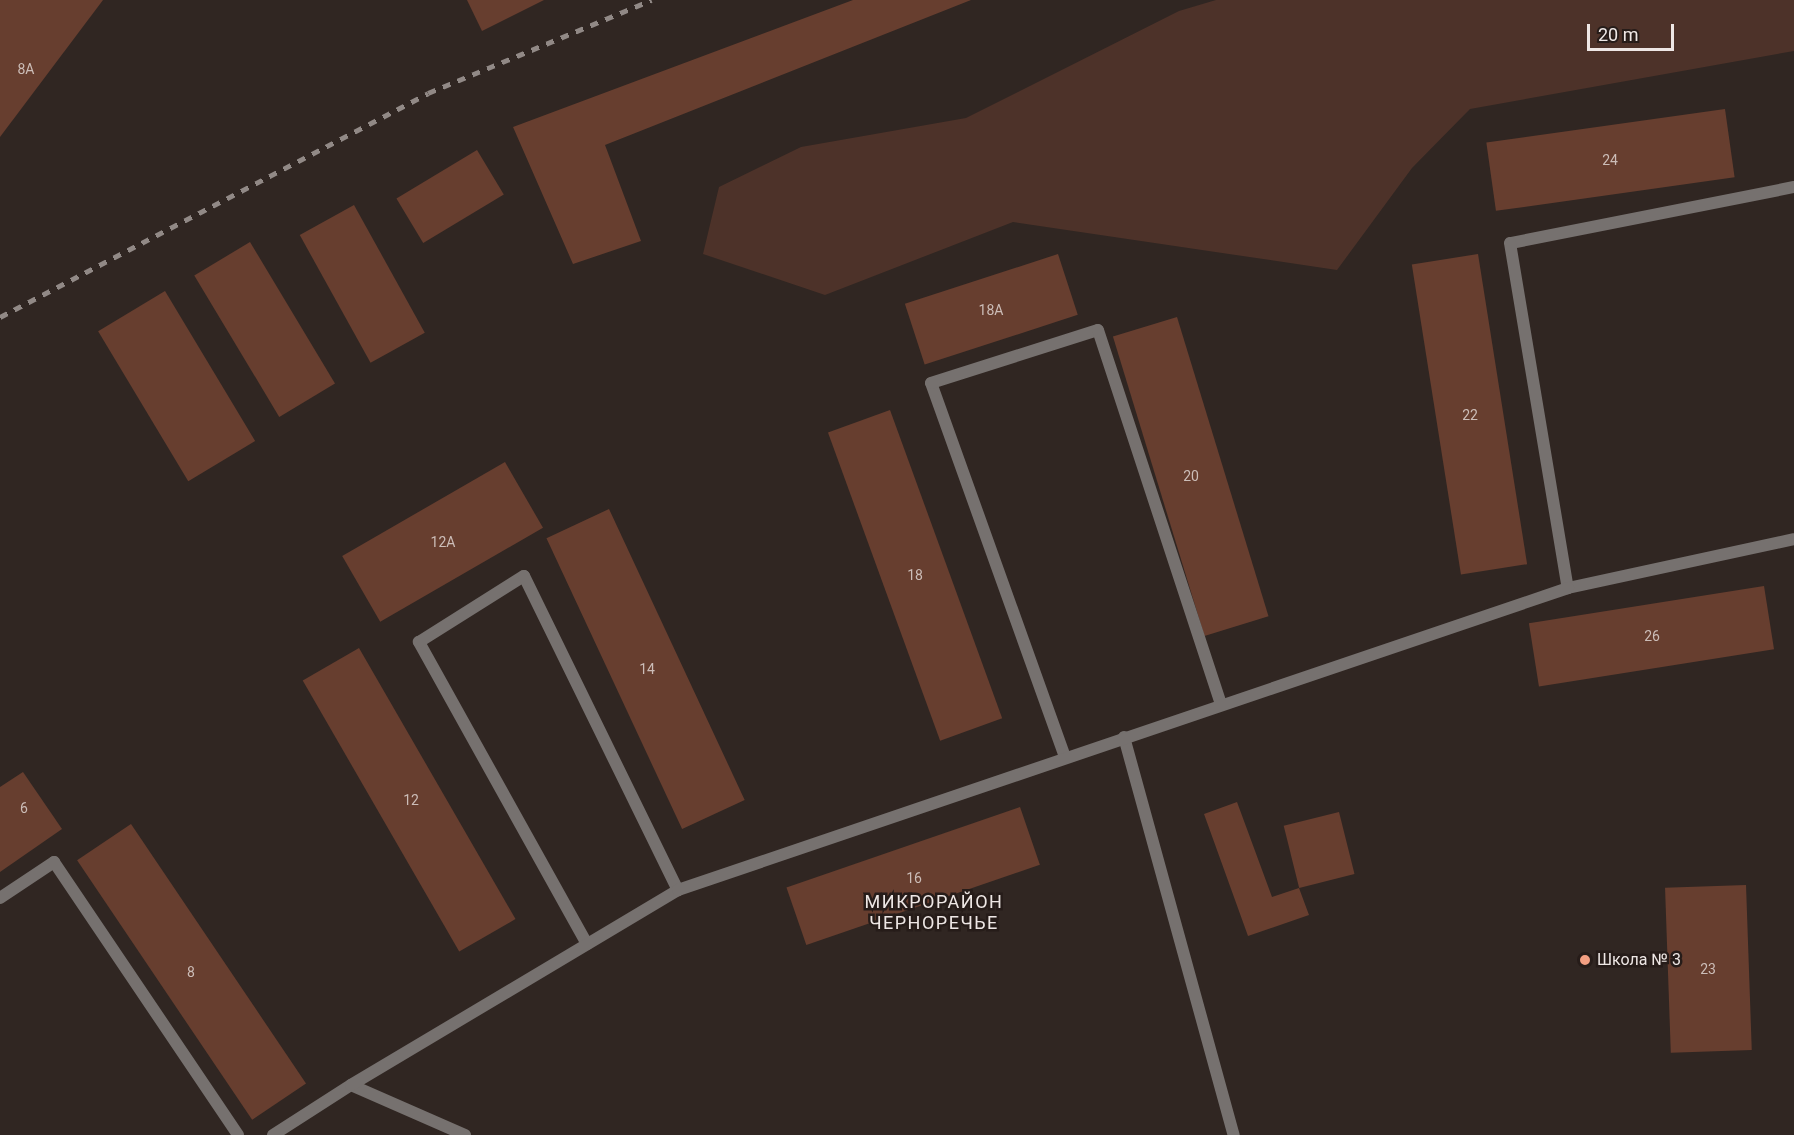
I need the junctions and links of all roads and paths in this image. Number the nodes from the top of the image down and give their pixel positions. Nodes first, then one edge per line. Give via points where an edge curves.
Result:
1 (1794, 187) edge
2 (1794, 539) edge
3 (1568, 588) junction
4 (1221, 704) junction
5 (1124, 737) junction
6 (1065, 757) junction
7 (678, 890) junction
8 (0, 898) edge
9 (587, 944) junction
10 (351, 1085) junction
11 (238, 1135) edge
12 (273, 1135) edge
13 (465, 1135) edge
14 (1234, 1135) edge

1 - 3 street via 1510,243
2 - 3 street
3 - 4 street
4 - 5 street
4 - 6 street via 1098,330 932,383
5 - 6 street
5 - 14 street
6 - 7 street
7 - 9 street
7 - 9 street via 524,576 419,642
8 - 11 street via 54,862
9 - 10 street
10 - 12 street
10 - 13 street

